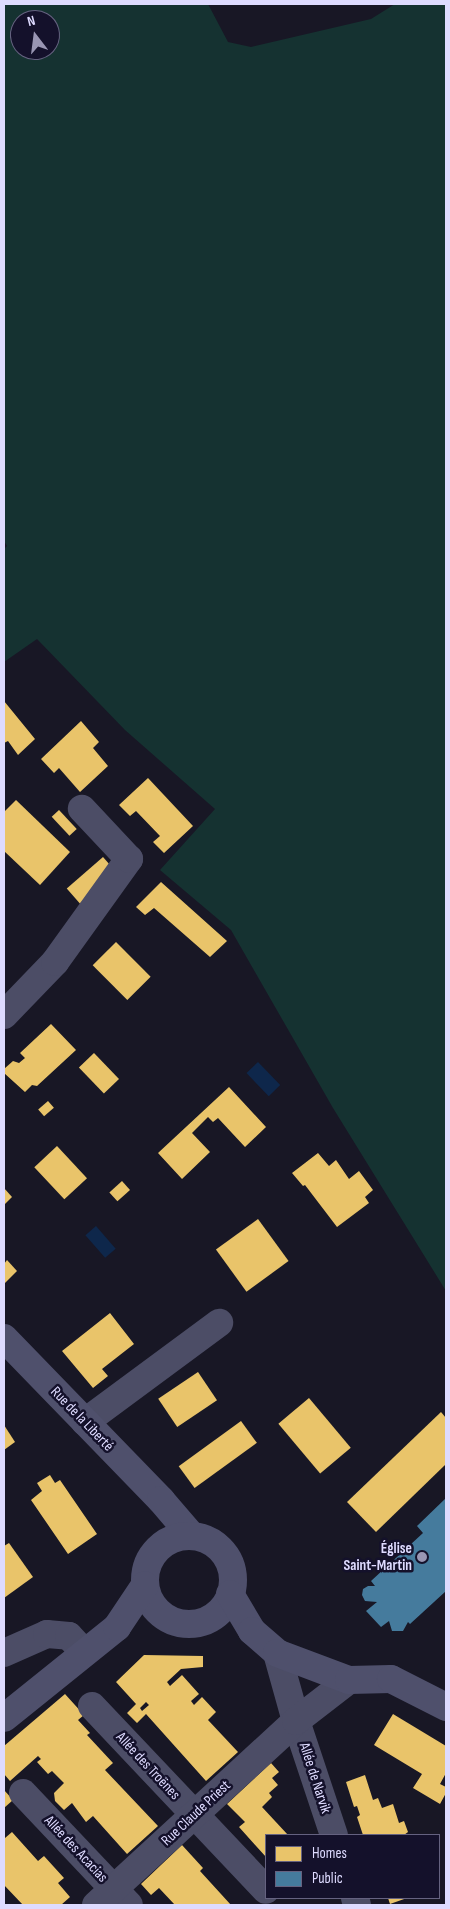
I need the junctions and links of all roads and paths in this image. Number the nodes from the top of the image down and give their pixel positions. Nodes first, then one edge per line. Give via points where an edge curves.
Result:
1 (82, 809) dead end
2 (4, 1015) edge
3 (218, 1323) dead end
4 (4, 1338) edge
5 (85, 1422) junction
6 (161, 1500) junction
7 (191, 1536) junction
8 (163, 1543) junction
9 (145, 1585) junction
10 (230, 1594) junction
11 (164, 1616) junction
12 (210, 1620) junction
13 (117, 1627) junction
14 (252, 1632) junction
15 (84, 1652) junction
16 (4, 1653) edge
17 (277, 1653) junction
18 (350, 1680) junction
19 (92, 1706) dead end
20 (446, 1707) edge
21 (4, 1718) edge
22 (296, 1721) junction
23 (23, 1793) dead end
24 (193, 1814) junction
25 (334, 1834) edge
26 (265, 1889) edge
27 (113, 1900) edge

1 - 2 street via 129,859 55,962
3 - 5 street
4 - 5 street, Rue de la Liberté
5 - 6 street, Rue de la Liberté
6 - 7 street, Rue de la Liberté
6 - 8 street
7 - 8 street via 176,1537
7 - 10 street via 202,1538 222,1550 232,1571
8 - 9 street via 146,1567
9 - 11 street via 147,1597
9 - 13 street
10 - 12 street via 219,1613
10 - 14 street
11 - 12 street via 181,1623
11 - 13 street
12 - 14 street
13 - 15 street
14 - 17 street
15 - 16 street via 70,1636 48,1634
15 - 21 street
17 - 18 street
17 - 22 street, Allée de Narvik
18 - 20 street via 391,1679
18 - 22 street, Rue Claude Priest
19 - 24 street, Allée des Troënes
22 - 24 street, Rue Claude Priest
22 - 25 street, Allée de Narvik
23 - 27 street, Allée des Acacias
24 - 26 street, Allée des Troënes
24 - 27 street, Rue Claude Priest

